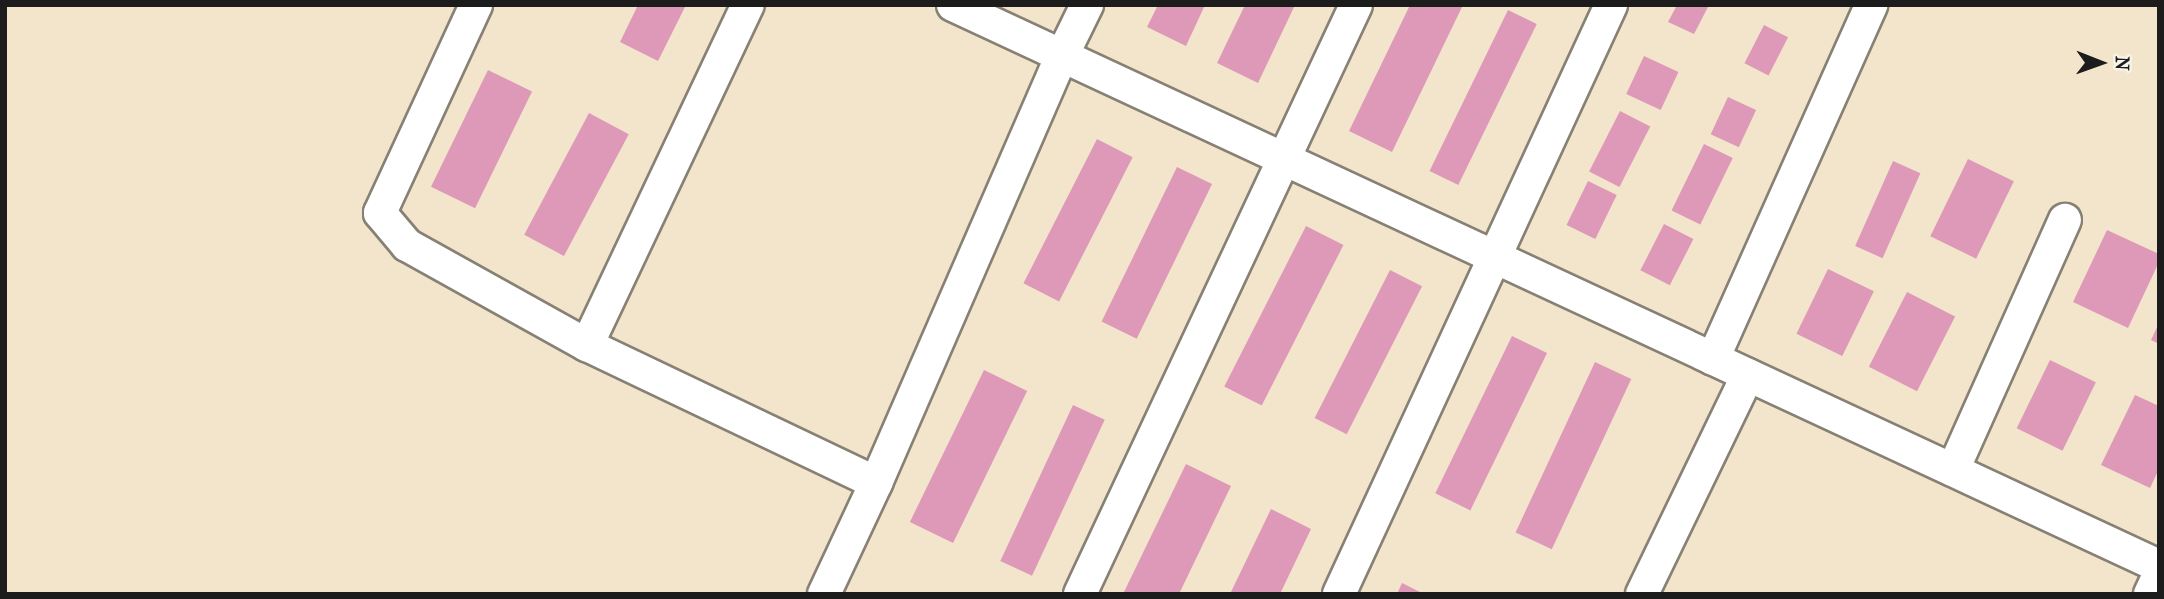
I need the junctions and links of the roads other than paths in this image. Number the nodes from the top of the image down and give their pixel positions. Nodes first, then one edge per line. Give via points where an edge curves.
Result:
1 (476, 5) edge
2 (748, 5) edge
3 (953, 5) edge
4 (1087, 5) edge
5 (1356, 5) edge
6 (1611, 5) edge
7 (1871, 5) edge
8 (1062, 56) junction
9 (1284, 159) junction
10 (2065, 220) dead end
11 (1495, 257) junction
12 (587, 345) junction
13 (1713, 359) junction
14 (1748, 375) junction
15 (1953, 470) junction
16 (876, 484) junction
17 (2159, 566) edge
18 (2159, 575) edge
19 (824, 594) edge
20 (1080, 594) edge
21 (1339, 594) edge
22 (1642, 594) edge
23 (2150, 594) edge

1 - 12 street via 380,213 407,245
2 - 12 street
3 - 8 street
4 - 8 street
5 - 9 street
6 - 11 street
7 - 13 street
8 - 9 street
8 - 16 street
9 - 11 street
9 - 20 street
10 - 15 street
11 - 13 street
11 - 21 street
12 - 16 street
13 - 14 street
14 - 15 street
14 - 22 street
15 - 17 street
16 - 19 street
18 - 23 street

